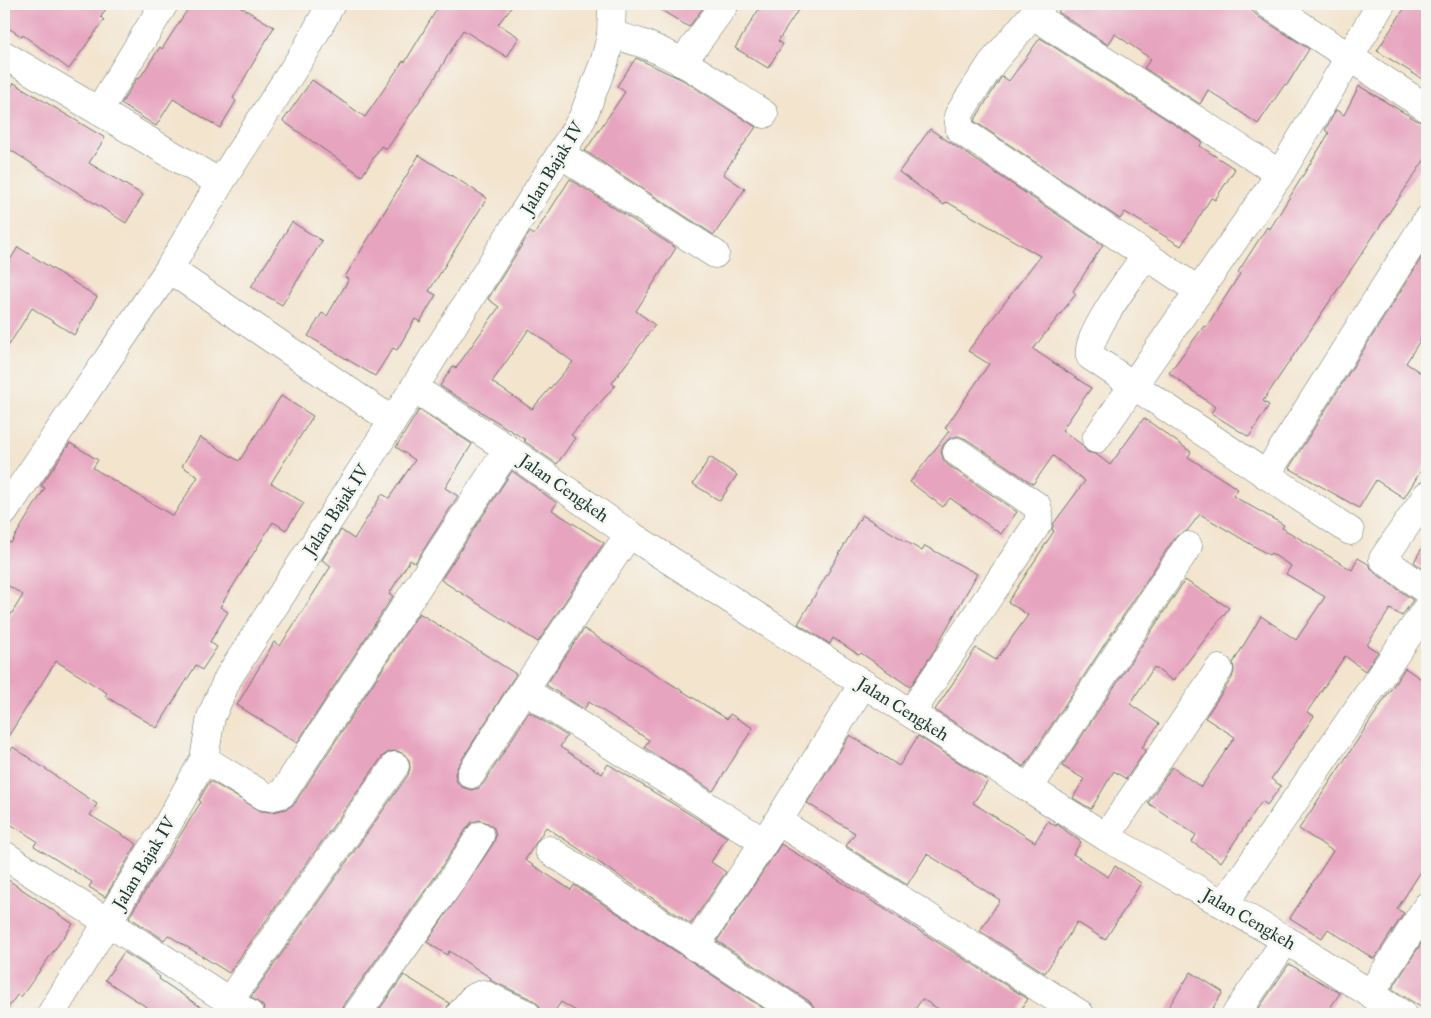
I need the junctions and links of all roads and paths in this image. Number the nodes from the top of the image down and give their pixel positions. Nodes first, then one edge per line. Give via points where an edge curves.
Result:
1 (164, 4) edge
2 (331, 4) edge
3 (612, 4) edge
4 (725, 4) edge
5 (1268, 4) edge
6 (1382, 4) edge
7 (1037, 9) edge
8 (611, 35) junction
9 (4, 55) edge
10 (1351, 57) junction
11 (682, 63) junction
12 (1427, 108) edge
13 (99, 110) junction
14 (764, 114) dead end
15 (562, 154) junction
16 (1280, 174) junction
17 (220, 183) junction
18 (1427, 220) edge
19 (715, 254) dead end
20 (1146, 254) junction
21 (169, 269) junction
22 (1198, 291) junction
23 (1134, 384) junction
24 (414, 388) junction
25 (393, 421) junction
26 (1096, 439) dead end
27 (508, 449) junction
28 (957, 452) dead end
29 (1266, 475) junction
30 (1427, 495) edge
31 (4, 512) edge
32 (1350, 531) dead end
33 (629, 534) junction
34 (1188, 546) dead end
35 (1427, 591) edge
36 (1427, 608) edge
37 (1219, 669) dead end
38 (863, 684) junction
39 (524, 690) junction
40 (911, 712) junction
41 (204, 759) junction
42 (395, 766) dead end
43 (471, 774) dead end
44 (1029, 788) junction
45 (771, 832) junction
46 (480, 836) dead end
47 (1106, 837) junction
48 (549, 850) dead end
49 (4, 855) edge
50 (1224, 904) junction
51 (1427, 906) edge
52 (108, 923) junction
53 (1286, 940) junction
54 (695, 947) junction
55 (1371, 993) junction
56 (239, 1008) edge
57 (50, 1014) edge
58 (357, 1014) edge
59 (460, 1014) edge
60 (526, 1014) edge
61 (800, 1014) edge
62 (1080, 1014) edge
63 (1236, 1014) edge
64 (1402, 1014) edge

1 - 13 street
2 - 17 street via 307,48
3 - 8 street, Jalan Bajak IV
4 - 11 street
5 - 10 street
6 - 10 street
7 - 16 street
7 - 20 street via 992,63 960,112 958,124 964,134
8 - 11 street via 645,43
8 - 15 street, Jalan Bajak IV via 582,119
9 - 13 street
10 - 12 street
10 - 16 street
11 - 14 street
13 - 17 street
15 - 19 street
15 - 24 street, Jalan Bajak IV
16 - 22 street
17 - 21 street
18 - 29 street
20 - 22 street
20 - 23 street via 1088,347 1094,360
21 - 25 street
21 - 31 street
22 - 23 street
23 - 26 street
23 - 29 street
24 - 25 street, Jalan Bajak IV
24 - 27 street, Jalan Cengkeh
25 - 41 street, Jalan Bajak IV via 228,678 211,717
27 - 33 street, Jalan Cengkeh
27 - 41 street via 282,794 264,796
28 - 40 street via 1037,506 1038,523
29 - 32 street
30 - 35 street via 1382,559
33 - 38 street, Jalan Cengkeh
33 - 39 street
34 - 44 street
36 - 50 street
37 - 47 street
38 - 40 street, Jalan Cengkeh
38 - 45 street
39 - 43 street
39 - 45 street
40 - 44 street, Jalan Cengkeh
41 - 52 street, Jalan Bajak IV
42 - 56 street
44 - 47 street, Jalan Cengkeh
45 - 54 street
45 - 62 street
46 - 58 street
47 - 50 street, Jalan Cengkeh
48 - 54 street
49 - 52 street
50 - 53 street, Jalan Cengkeh
51 - 55 street
52 - 56 street
52 - 57 street, Jalan Bajak IV
53 - 55 street, Jalan Cengkeh
53 - 63 street
54 - 61 street
55 - 64 street, Jalan Cengkeh
59 - 60 street via 473,998 483,994

